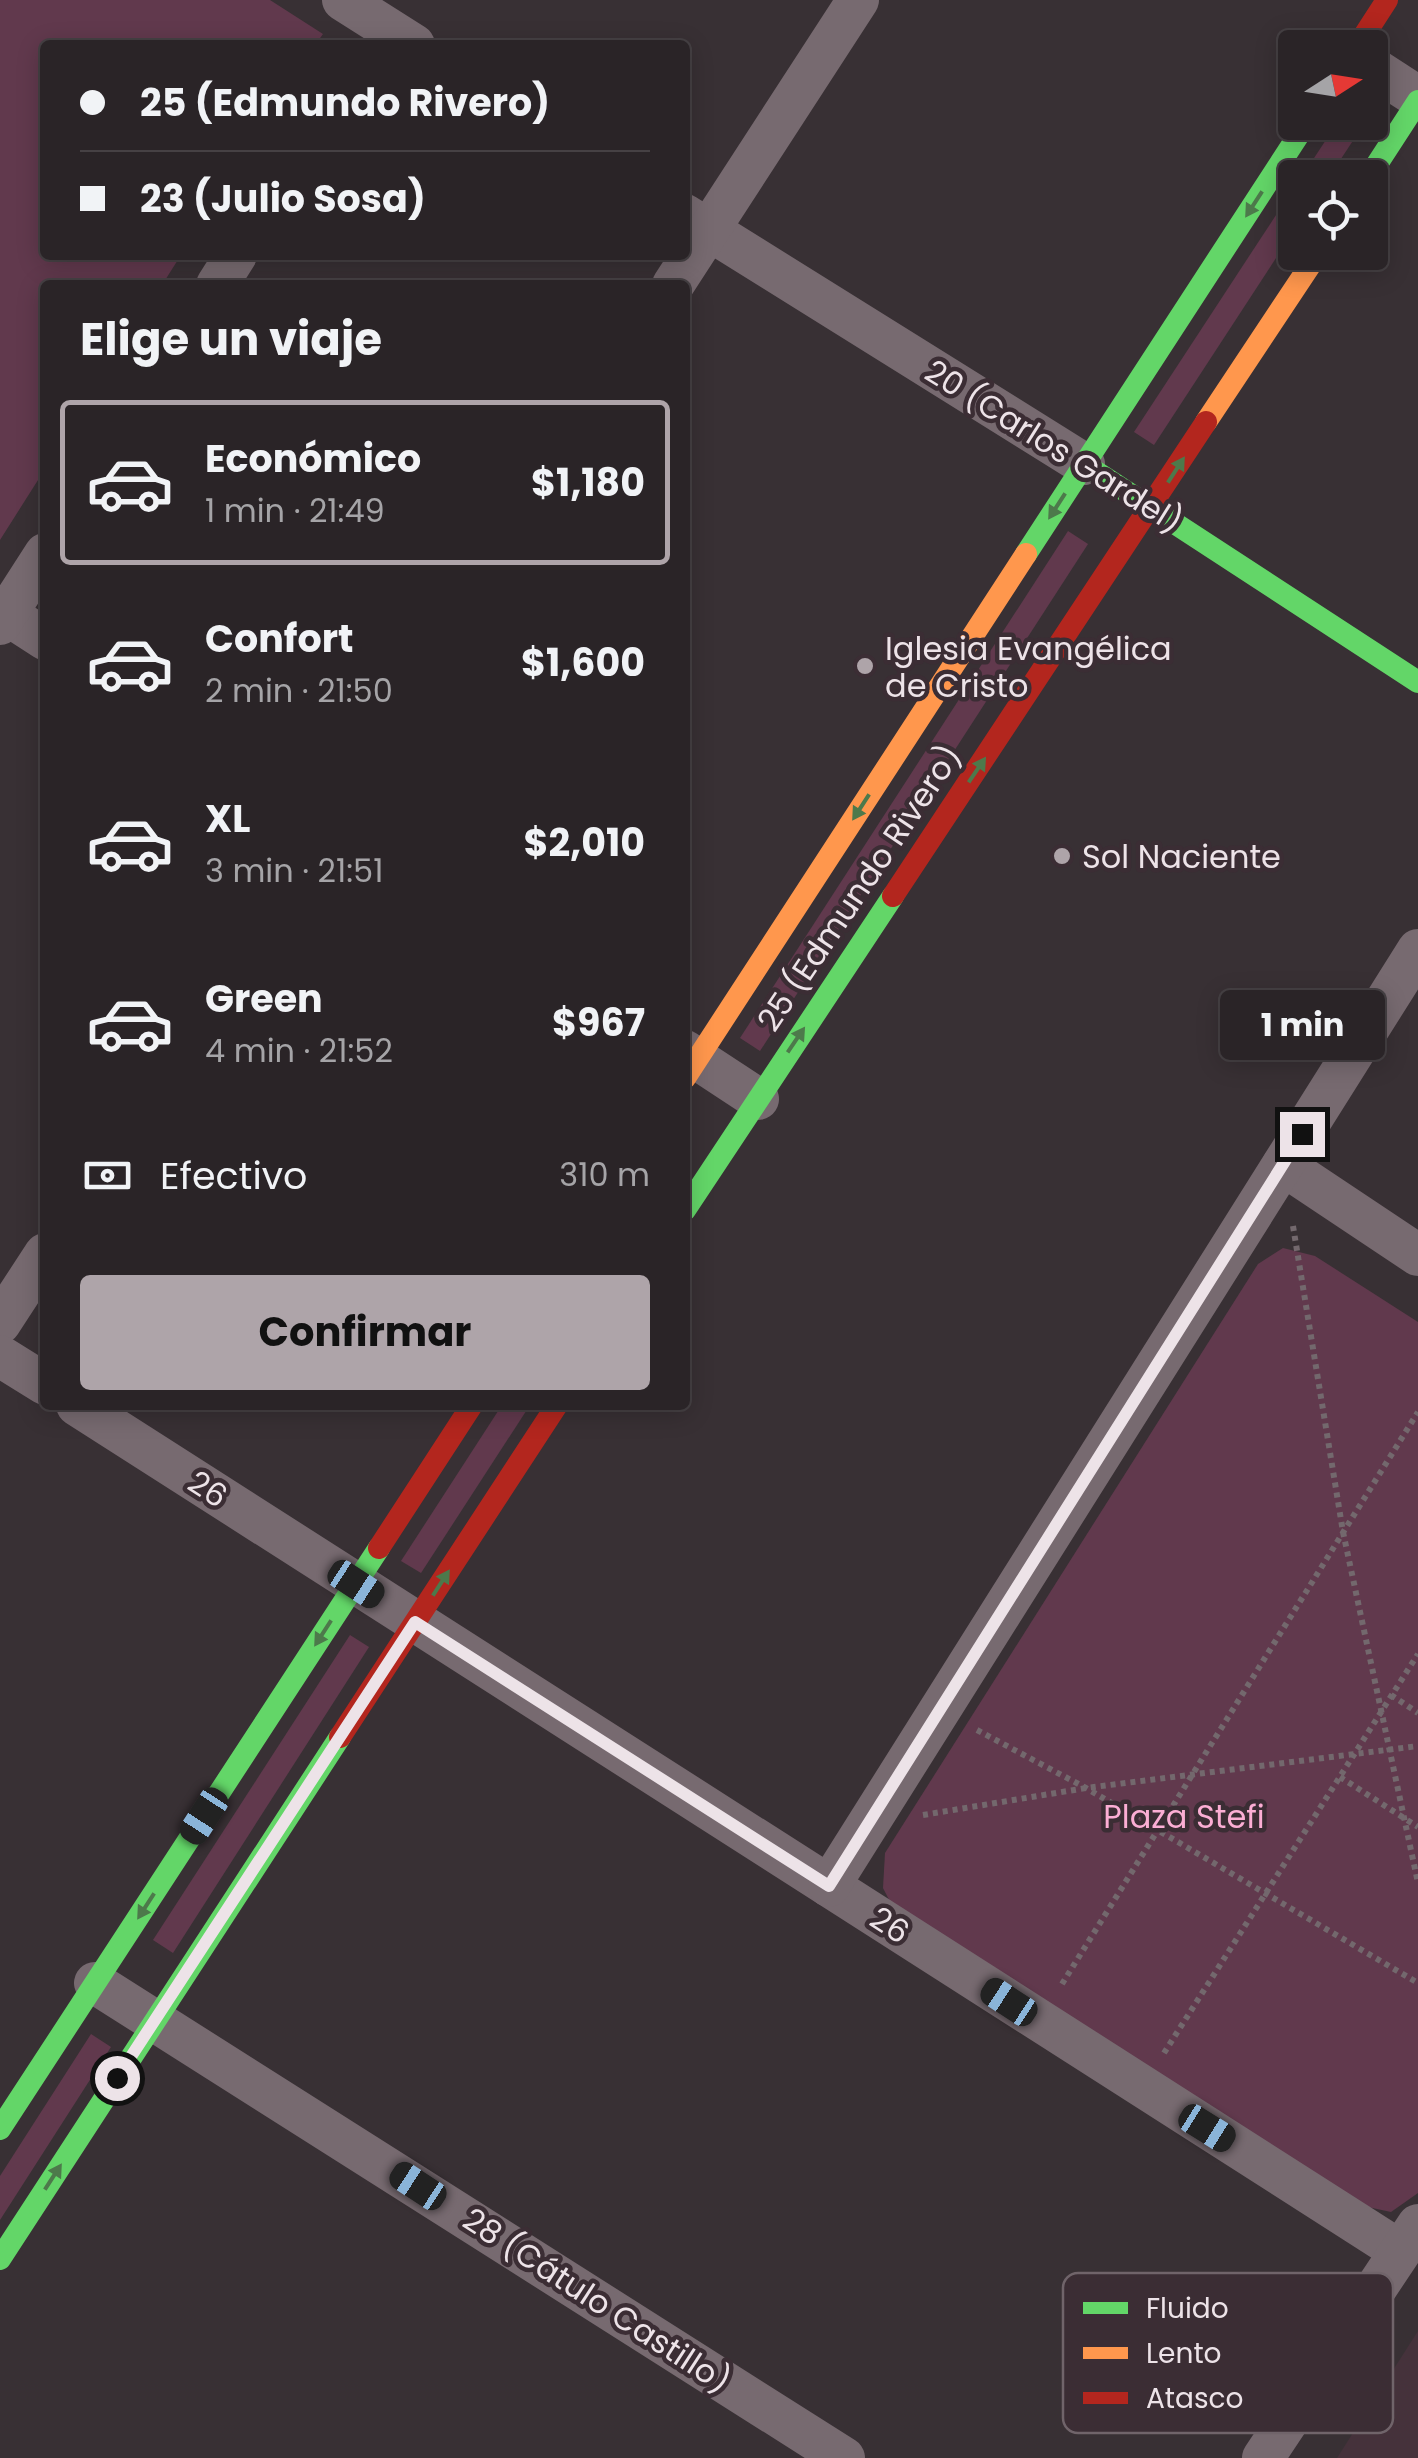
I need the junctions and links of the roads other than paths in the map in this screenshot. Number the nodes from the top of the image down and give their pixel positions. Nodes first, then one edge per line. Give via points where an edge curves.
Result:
1 (343, 0) edge
2 (858, 0) edge
3 (1387, 0) edge
4 (392, 29) edge
5 (1368, 30) edge
6 (1388, 78) edge
7 (1418, 99) edge
8 (1295, 140) edge
9 (1379, 160) edge
10 (697, 223) edge
11 (1307, 270) edge
12 (1084, 464) junction
13 (1153, 506) junction
14 (40, 561) edge
15 (2, 616) edge
16 (40, 636) edge
17 (1418, 682) edge
18 (1418, 950) edge
19 (690, 1061) edge
20 (690, 1064) edge
21 (758, 1098) junction
22 (1283, 1164) junction
23 (690, 1202) edge
24 (1418, 1254) edge
25 (40, 1262) edge
26 (0, 1323) edge
27 (0, 1356) edge
28 (40, 1381) edge
29 (85, 1410) edge
30 (469, 1410) edge
31 (554, 1410) edge
32 (356, 1584) junction
33 (415, 1622) junction
34 (829, 1886) junction
35 (95, 1983) junction
36 (156, 2018) junction
37 (0, 2129) edge
38 (1409, 2238) edge
39 (0, 2259) edge
40 (1386, 2273) edge
41 (1280, 2433) edge
42 (844, 2458) edge
43 (1263, 2458) edge

1 - 4 street
2 - 10 street
3 - 5 street
6 - 7 street
7 - 9 street
8 -> 12 street, 25 (Edmundo Rivero)
10 - 12 street, 20 (Carlos Gardel)
13 -> 11 street, 25 (Edmundo Rivero)
12 - 13 street, 20 (Carlos Gardel)
12 -> 19 street, 25 (Edmundo Rivero)
13 - 17 street, 20 (Carlos Gardel)
21 -> 13 street, 25 (Edmundo Rivero)
14 - 15 street
15 - 16 street
18 - 22 street
20 - 21 street
21 - 23 street, 25 (Edmundo Rivero)
22 - 24 street
22 - 34 street
25 - 26 street
27 - 28 street
29 - 32 street, 26
30 - 32 street
33 -> 31 street
32 - 33 street, 26
32 -> 35 street
33 - 34 street, 26
33 - 36 street
34 - 38 street, 26 via 1143,2087
35 - 36 street, 28 (Cátulo Castillo)
35 - 37 street
39 -> 36 street
36 - 42 street, 28 (Cátulo Castillo)
38 - 40 street
41 - 43 street

